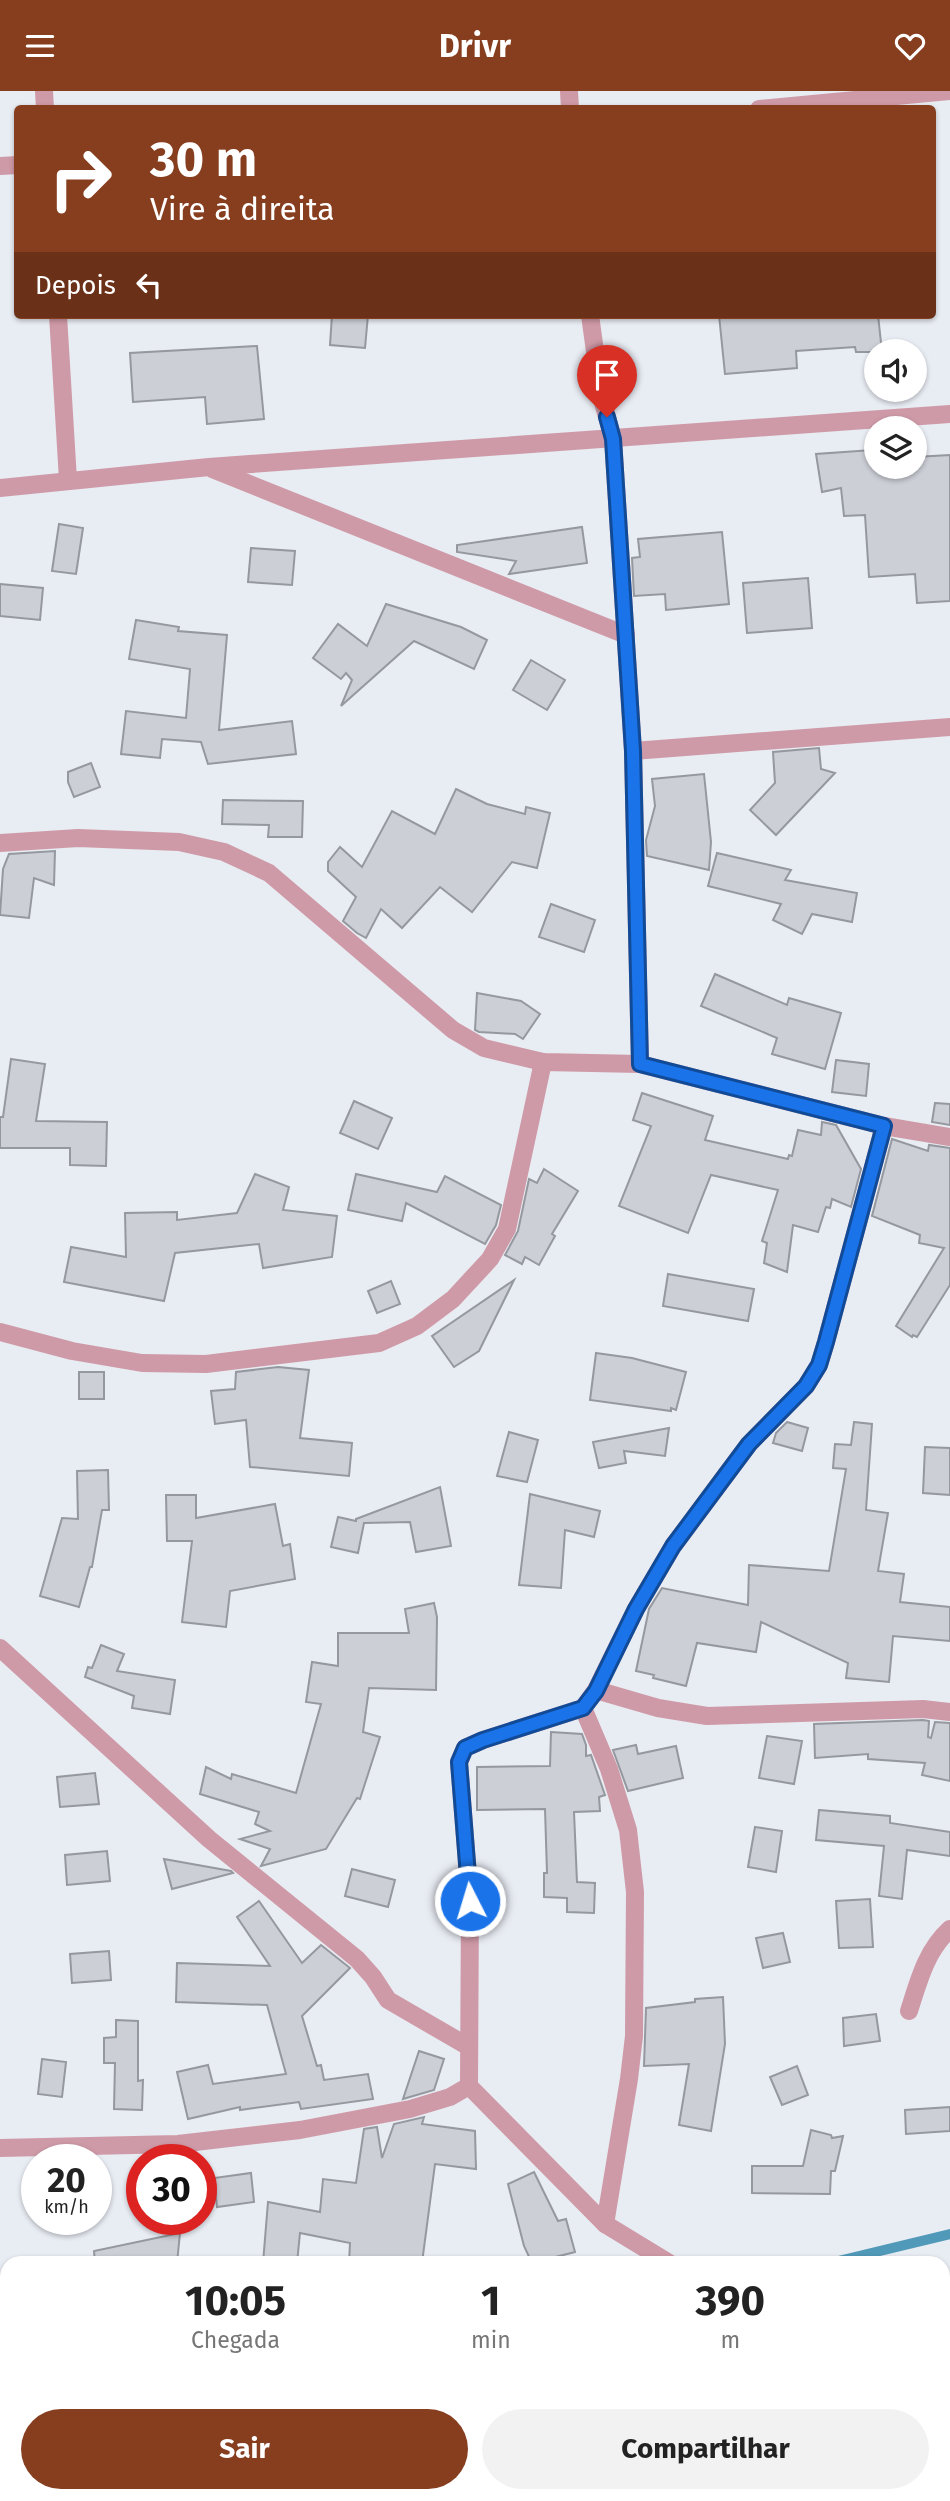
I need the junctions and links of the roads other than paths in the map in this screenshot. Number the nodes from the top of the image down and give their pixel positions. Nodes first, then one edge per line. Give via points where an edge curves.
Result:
1 (950, 92) edge
2 (804, 105) edge
3 (58, 319) edge
4 (591, 319) edge
5 (950, 414) edge
6 (613, 439) junction
7 (209, 467) junction
8 (68, 480) junction
9 (0, 488) edge
10 (626, 635) junction
11 (950, 727) edge
12 (633, 751) junction
13 (0, 843) edge
14 (543, 1062) junction
15 (640, 1064) junction
16 (884, 1126) junction
17 (950, 1137) edge
18 (0, 1332) edge
19 (0, 1648) edge
20 (596, 1691) junction
21 (583, 1708) junction
22 (950, 1712) edge
23 (950, 1929) edge
24 (909, 2011) dead end
25 (469, 2047) junction
26 (469, 2086) junction
27 (0, 2148) edge
28 (605, 2224) junction
29 (658, 2256) edge

1 - 2 street
3 - 8 street
4 - 6 street via 601,395
5 - 6 street
6 - 7 street
6 - 10 street
7 - 8 street
7 - 10 street
8 - 9 street
10 - 12 street
11 - 12 street
12 - 15 street
13 - 14 street via 78,838 179,842 224,852 269,873 453,1030 484,1048
14 - 15 street
14 - 18 street via 500,1245 453,1299 417,1326 379,1343 206,1364 142,1363
15 - 16 street
16 - 17 street
16 - 20 street via 819,1365 806,1386 749,1444 673,1546
19 - 25 street via 209,1839 357,1959 388,2000
20 - 21 street
20 - 22 street via 707,1716
21 - 25 street via 483,1740 465,1748 459,1762 470,1901
21 - 28 street via 628,1830 635,1892 634,2036
23 - 24 street via 925,1961
25 - 26 street
26 - 27 street via 410,2109 300,2130 178,2144
26 - 28 street
28 - 29 street

